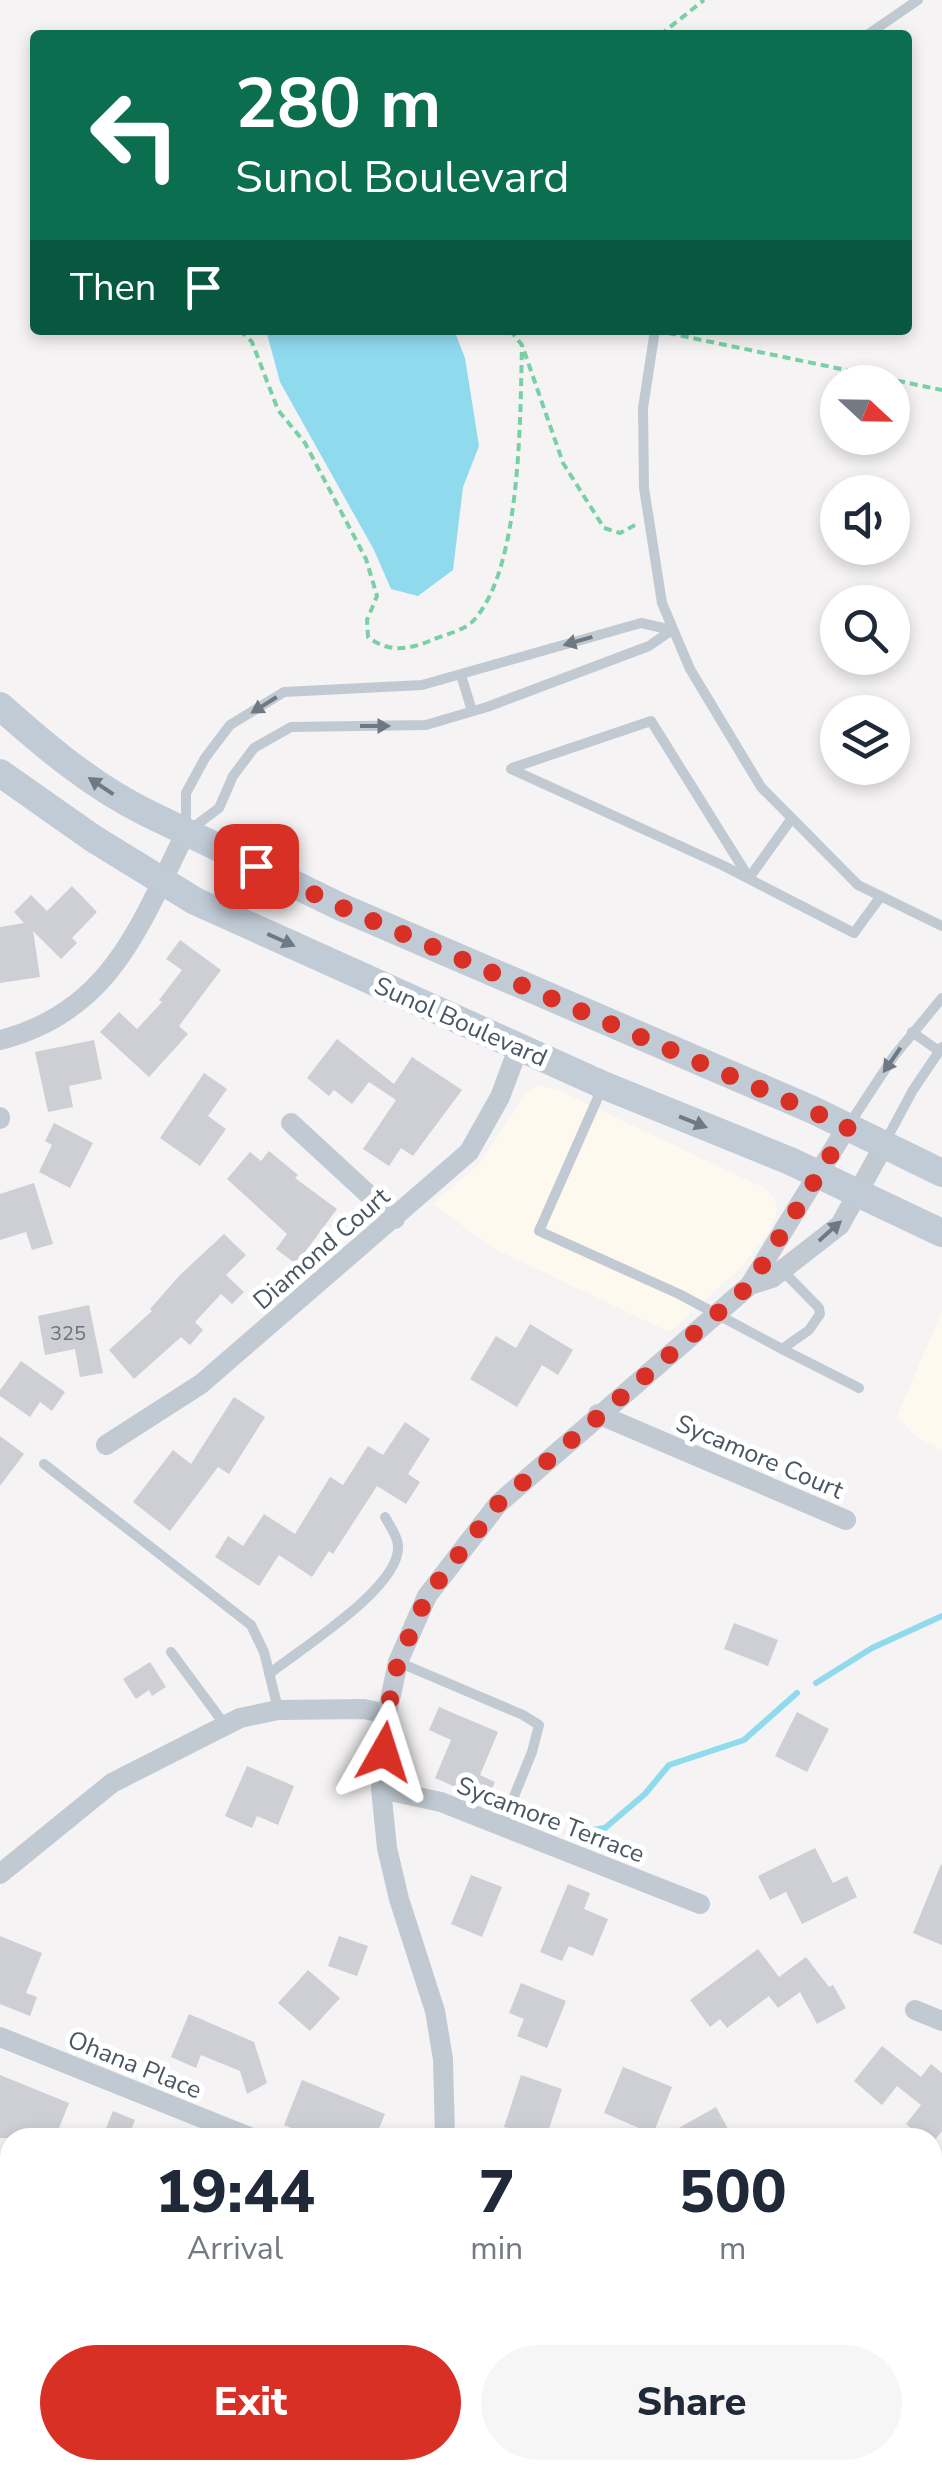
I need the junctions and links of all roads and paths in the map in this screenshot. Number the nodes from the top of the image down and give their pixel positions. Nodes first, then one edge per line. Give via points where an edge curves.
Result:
1 (704, 0) edge
2 (918, 0) edge
3 (666, 30) edge
4 (873, 30) edge
5 (245, 335) edge
6 (514, 335) edge
7 (654, 335) edge
8 (679, 335) edge
9 (522, 345) junction
10 (942, 390) edge
11 (649, 517) junction
12 (672, 630) junction
13 (461, 675) junction
14 (0, 706) edge
15 (472, 711) junction
16 (0, 773) edge
17 (792, 818) junction
18 (186, 832) junction
19 (749, 878) junction
20 (162, 882) junction
21 (882, 896) junction
22 (942, 926) edge
23 (942, 998) edge
24 (912, 1032) junction
25 (0, 1040) edge
26 (520, 1046) junction
27 (941, 1049) edge
28 (603, 1086) junction
29 (292, 1123) dead end
30 (848, 1127) junction
31 (884, 1144) junction
32 (942, 1173) edge
33 (816, 1174) junction
34 (856, 1193) junction
35 (395, 1219) junction
36 (942, 1233) edge
37 (782, 1270) junction
38 (750, 1285) junction
39 (718, 1314) junction
40 (782, 1349) junction
41 (859, 1388) dead end
42 (598, 1414) junction
43 (106, 1445) dead end
44 (44, 1464) dead end
45 (385, 1518) dead end
46 (846, 1520) dead end
47 (171, 1652) dead end
48 (398, 1662) junction
49 (268, 1674) junction
50 (278, 1710) junction
51 (387, 1714) junction
52 (225, 1725) junction
53 (382, 1789) junction
54 (502, 1826) junction
55 (0, 1874) edge
56 (700, 1904) dead end
57 (915, 2010) dead end
58 (942, 2021) edge
59 (0, 2037) edge
60 (227, 2128) edge
61 (445, 2128) edge

1 - 3 path
2 - 4 lane
5 - 9 path via 278,410 304,443 366,559 377,596 368,638 384,649 414,647 472,623 494,586 509,533
6 - 9 path
7 - 11 lane via 642,408
8 - 10 path
9 - 11 path via 563,464 604,528 620,533
11 - 12 lane
12 -> 13 lane via 641,622
12 - 15 lane via 649,646
12 - 17 lane via 761,787
13 - 15 lane
13 -> 18 lane via 396,688 284,692 230,726 205,758 186,793
18 -> 14 main road via 118,798
18 -> 15 lane via 219,808 254,748 292,727 426,725
16 - 20 main road, Sunol Boulevard
17 - 19 lane
17 - 21 lane via 858,885
18 - 20 street
18 - 30 main road via 341,907
19 - 19 lane via 651,721 511,768 652,836
19 - 21 lane via 854,933
20 - 25 street via 118,964 74,1007 34,1031
20 -> 26 main road, Sunol Boulevard
21 - 22 lane
23 - 24 lane
24 - 27 lane
24 -> 30 lane
26 - 28 main road, Sunol Boulevard
26 - 35 street, Diamond Court via 469,1152
27 - 31 lane
28 -> 33 main road, Sunol Boulevard
28 - 39 lane via 539,1231
29 - 35 street
30 - 31 main road
30 - 33 street
31 - 32 main road
31 - 34 street
33 - 34 main road, Sunol Boulevard
33 - 38 street
34 - 36 main road, Sunol Boulevard
37 -> 34 street via 840,1225
35 - 43 street, Diamond Court via 201,1384
37 - 38 street
37 - 40 lane via 820,1314
38 - 39 street
39 - 40 lane
39 - 42 street
40 - 41 lane
42 - 46 street, Sycamore Court
42 - 48 street via 498,1504 427,1596
44 - 49 lane via 251,1625
45 - 49 lane via 399,1548 388,1577
47 - 52 lane
48 - 51 street
48 - 54 lane via 539,1725
49 - 50 lane
50 - 51 street
50 - 52 street
51 - 53 street
52 - 55 street via 112,1783
53 - 54 street, Sycamore Terrace
53 - 61 street via 391,1865 435,2011
54 - 56 street, Sycamore Terrace
57 - 58 street
59 - 60 street, Ohana Place

